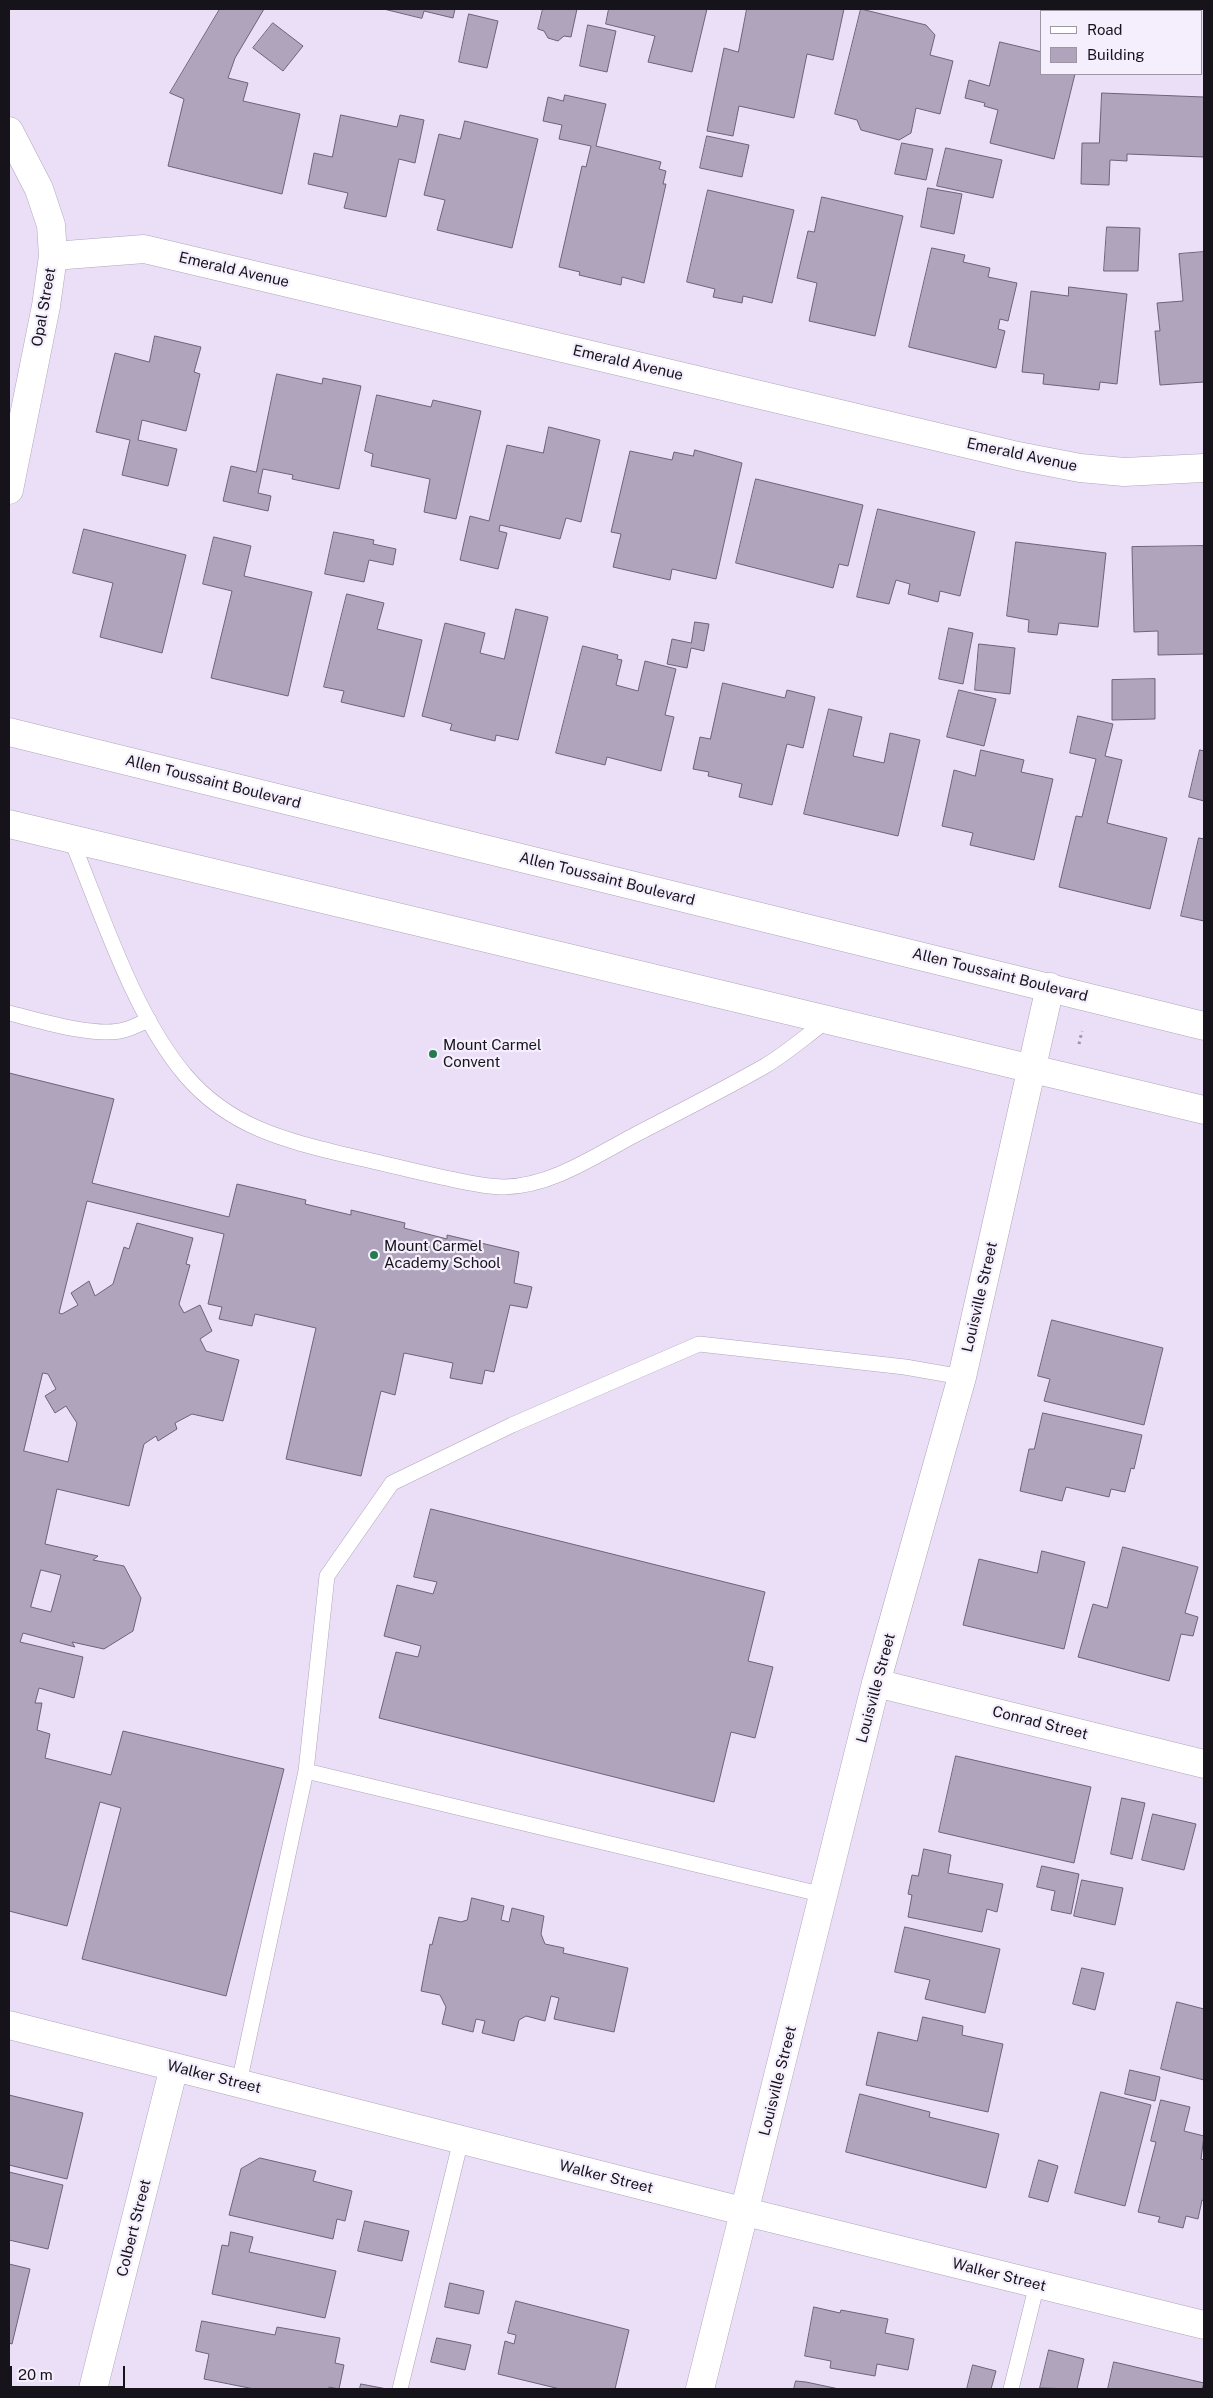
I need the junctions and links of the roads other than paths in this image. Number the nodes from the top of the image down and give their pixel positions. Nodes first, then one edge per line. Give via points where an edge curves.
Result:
1 (9, 131) edge
2 (53, 256) junction
3 (1204, 468) edge
4 (9, 490) edge
5 (9, 732) edge
6 (9, 824) edge
7 (71, 839) junction
8 (1050, 987) junction
9 (9, 1013) edge
10 (149, 1020) junction
11 (828, 1020) junction
12 (1204, 1026) edge
13 (1032, 1069) junction
14 (1204, 1110) edge
15 (962, 1377) junction
16 (876, 1683) junction
17 (1204, 1764) edge
18 (306, 1771) junction
19 (824, 1895) junction
20 (9, 2026) edge
21 (174, 2067) junction
22 (239, 2083) junction
23 (461, 2140) junction
24 (746, 2212) junction
25 (1037, 2284) junction
26 (1204, 2325) edge
27 (93, 2389) edge
28 (400, 2389) edge
29 (700, 2389) edge
30 (1011, 2389) edge

1 - 2 street, Opal Street via 39,189 51,225
2 - 3 street, Emerald Avenue via 144,248 1018,456 1080,468 1124,472
2 - 4 street, Opal Street
5 - 8 street, Allen Toussaint Boulevard
6 - 7 street
7 - 10 lane
7 - 11 street
8 - 12 street, Allen Toussaint Boulevard
8 - 13 street, Louisville Street
9 - 10 lane via 100,1032 123,1031
10 - 11 lane via 165,1050 188,1078 239,1121 301,1144 503,1187 546,1179 596,1155 767,1064
11 - 13 street
13 - 14 street
13 - 15 street, Louisville Street
15 - 16 street, Louisville Street
15 - 18 lane via 700,1344 512,1425 392,1483 327,1576
16 - 17 street, Conrad Street
16 - 19 street, Louisville Street
18 - 19 lane
18 - 22 lane
19 - 24 street, Louisville Street
20 - 21 street, Walker Street
21 - 22 street, Walker Street
21 - 27 street, Colbert Street
22 - 23 street, Walker Street
23 - 24 street, Walker Street
23 - 28 lane
24 - 25 street, Walker Street
24 - 29 street, Louisville Street
25 - 26 street, Walker Street
25 - 30 lane

